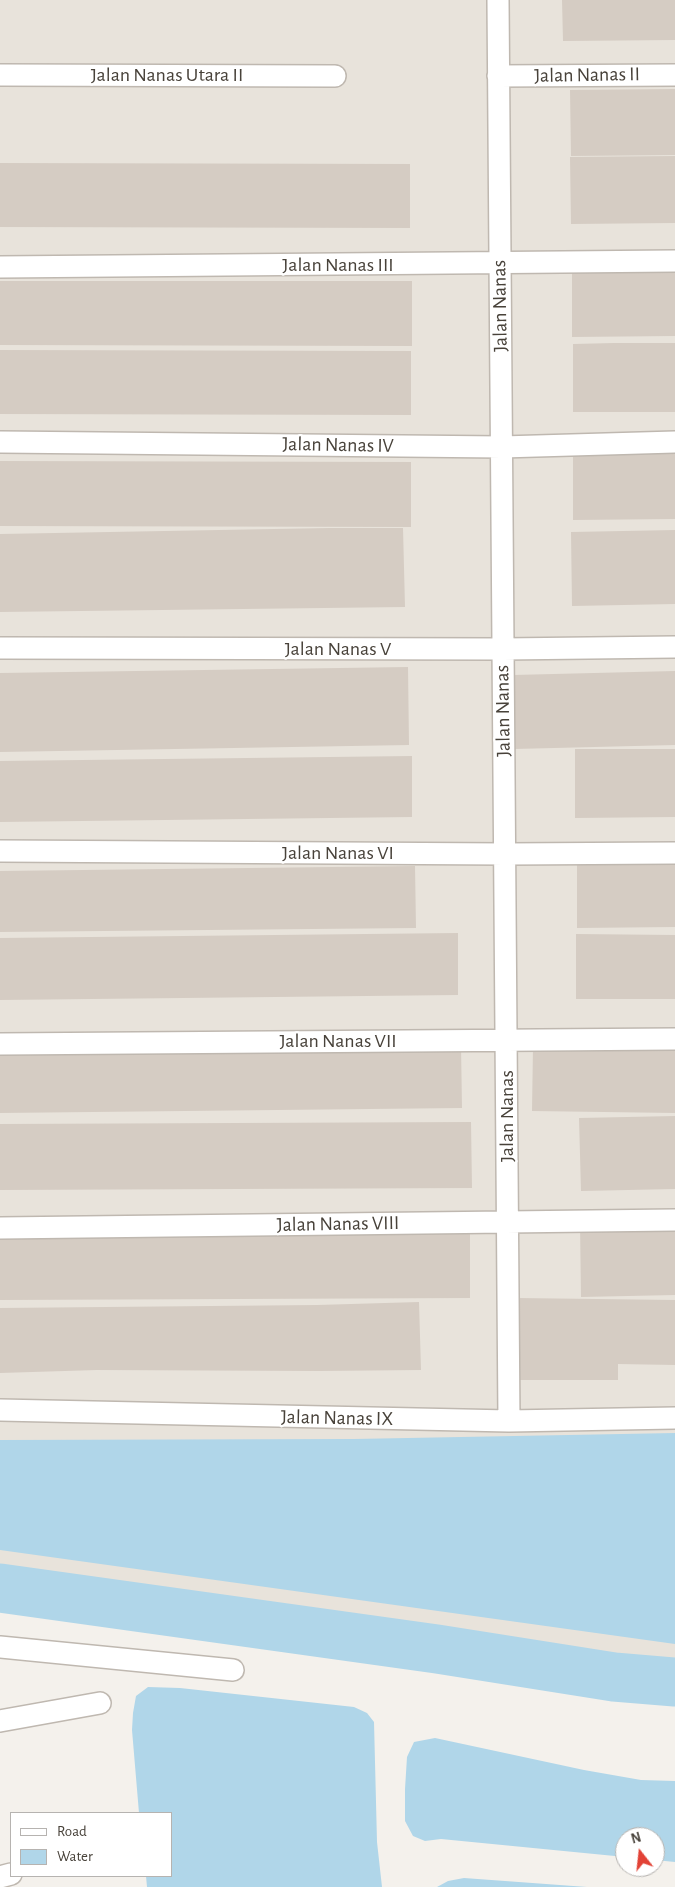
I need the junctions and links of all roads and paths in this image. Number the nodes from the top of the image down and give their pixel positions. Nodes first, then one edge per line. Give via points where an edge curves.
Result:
1 (498, 0) edge
2 (0, 75) edge
3 (675, 75) edge
4 (335, 76) dead end
5 (498, 76) junction
6 (675, 261) edge
7 (499, 264) junction
8 (0, 267) edge
9 (0, 442) edge
10 (675, 442) edge
11 (502, 447) junction
12 (675, 647) edge
13 (0, 648) edge
14 (502, 649) junction
15 (0, 850) edge
16 (675, 852) edge
17 (506, 854) junction
18 (675, 1039) edge
19 (506, 1040) junction
20 (0, 1044) edge
21 (675, 1220) edge
22 (508, 1222) junction
23 (0, 1228) edge
24 (0, 1410) edge
25 (675, 1418) edge
26 (509, 1421) junction
27 (0, 1647) edge
28 (233, 1670) dead end
29 (100, 1703) dead end
30 (0, 1721) edge

1 - 5 street, Jalan Nanas
2 - 4 street, Jalan Nanas Utara II
3 - 5 street, Jalan Nanas II
5 - 7 street, Jalan Nanas
6 - 7 street, Jalan Nanas III
7 - 8 street, Jalan Nanas III
7 - 11 street, Jalan Nanas
9 - 11 street, Jalan Nanas IV
10 - 11 street, Jalan Nanas IV
11 - 14 street, Jalan Nanas
12 - 14 street, Jalan Nanas V
13 - 14 street, Jalan Nanas V
14 - 17 street, Jalan Nanas
15 - 17 street, Jalan Nanas VI
16 - 17 street, Jalan Nanas VI
17 - 19 street, Jalan Nanas
18 - 19 street, Jalan Nanas VII
19 - 20 street, Jalan Nanas VII
19 - 22 street, Jalan Nanas
21 - 22 street, Jalan Nanas VIII
22 - 23 street, Jalan Nanas VIII
22 - 26 street, Jalan Nanas
24 - 26 street, Jalan Nanas IX
25 - 26 street, Jalan Nanas IX
27 - 28 street
29 - 30 street

